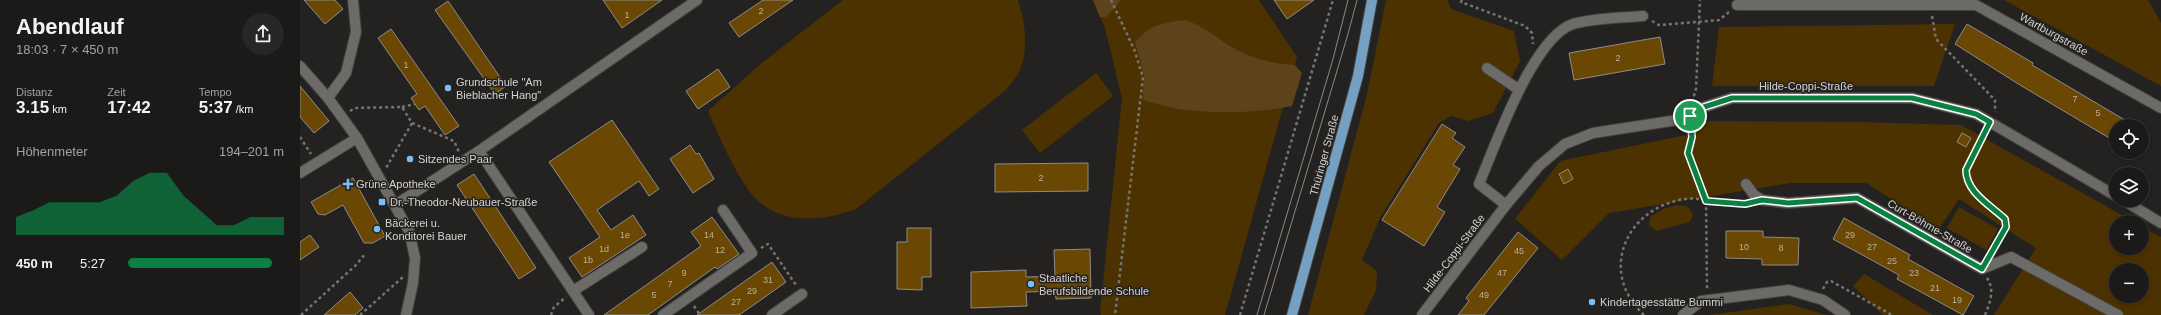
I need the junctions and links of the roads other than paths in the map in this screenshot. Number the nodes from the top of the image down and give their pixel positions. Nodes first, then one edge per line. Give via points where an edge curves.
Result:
1 (353, 0) edge
2 (697, 0) edge
3 (1372, 0) edge
4 (1737, 5) road end
5 (1642, 16) road end
6 (300, 66) edge
7 (1487, 68) dead end
8 (1518, 89) junction
9 (328, 98) junction
10 (2161, 108) edge
11 (357, 138) junction
12 (479, 151) junction
13 (300, 173) edge
14 (1746, 184) dead end
15 (2109, 192) edge
16 (395, 205) junction
17 (1506, 205) junction
18 (2135, 207) edge
19 (723, 210) dead end
20 (2161, 223) edge
21 (642, 247) dead end
22 (573, 291) junction
23 (802, 294) road end
24 (408, 314) edge
25 (589, 315) edge
26 (663, 315) edge
27 (772, 315) edge
28 (1292, 315) edge
29 (1422, 315) edge
30 (1683, 315) edge
31 (1846, 315) edge
32 (2118, 315) edge

1 - 9 street via 356,32 346,73
2 - 12 street
3 - 28 main road, Thüringer Straße via 1358,76
4 - 10 street, Wartburgstraße via 1976,5
5 - 8 street via 1572,24 1551,39
6 - 9 street
7 - 8 street
8 - 17 street via 1479,184
9 - 11 street
11 - 13 street
11 - 16 street
12 - 16 street
12 - 22 street
14 - 32 street, Curt-Böhme-Straße via 1754,195 1762,200 1788,203 1857,198 1982,269 2011,257
15 - 17 street, Hilde-Coppi-Straße via 1976,114 1912,98 1732,98 1704,107 1684,119 1593,133 1565,144 1539,166
16 - 24 street via 409,231 415,258
17 - 29 street, Hilde-Coppi-Straße
18 - 20 street
19 - 26 street via 752,252
21 - 22 street
22 - 25 street
23 - 27 street
30 - 31 street via 1701,301 1790,290 1818,298

